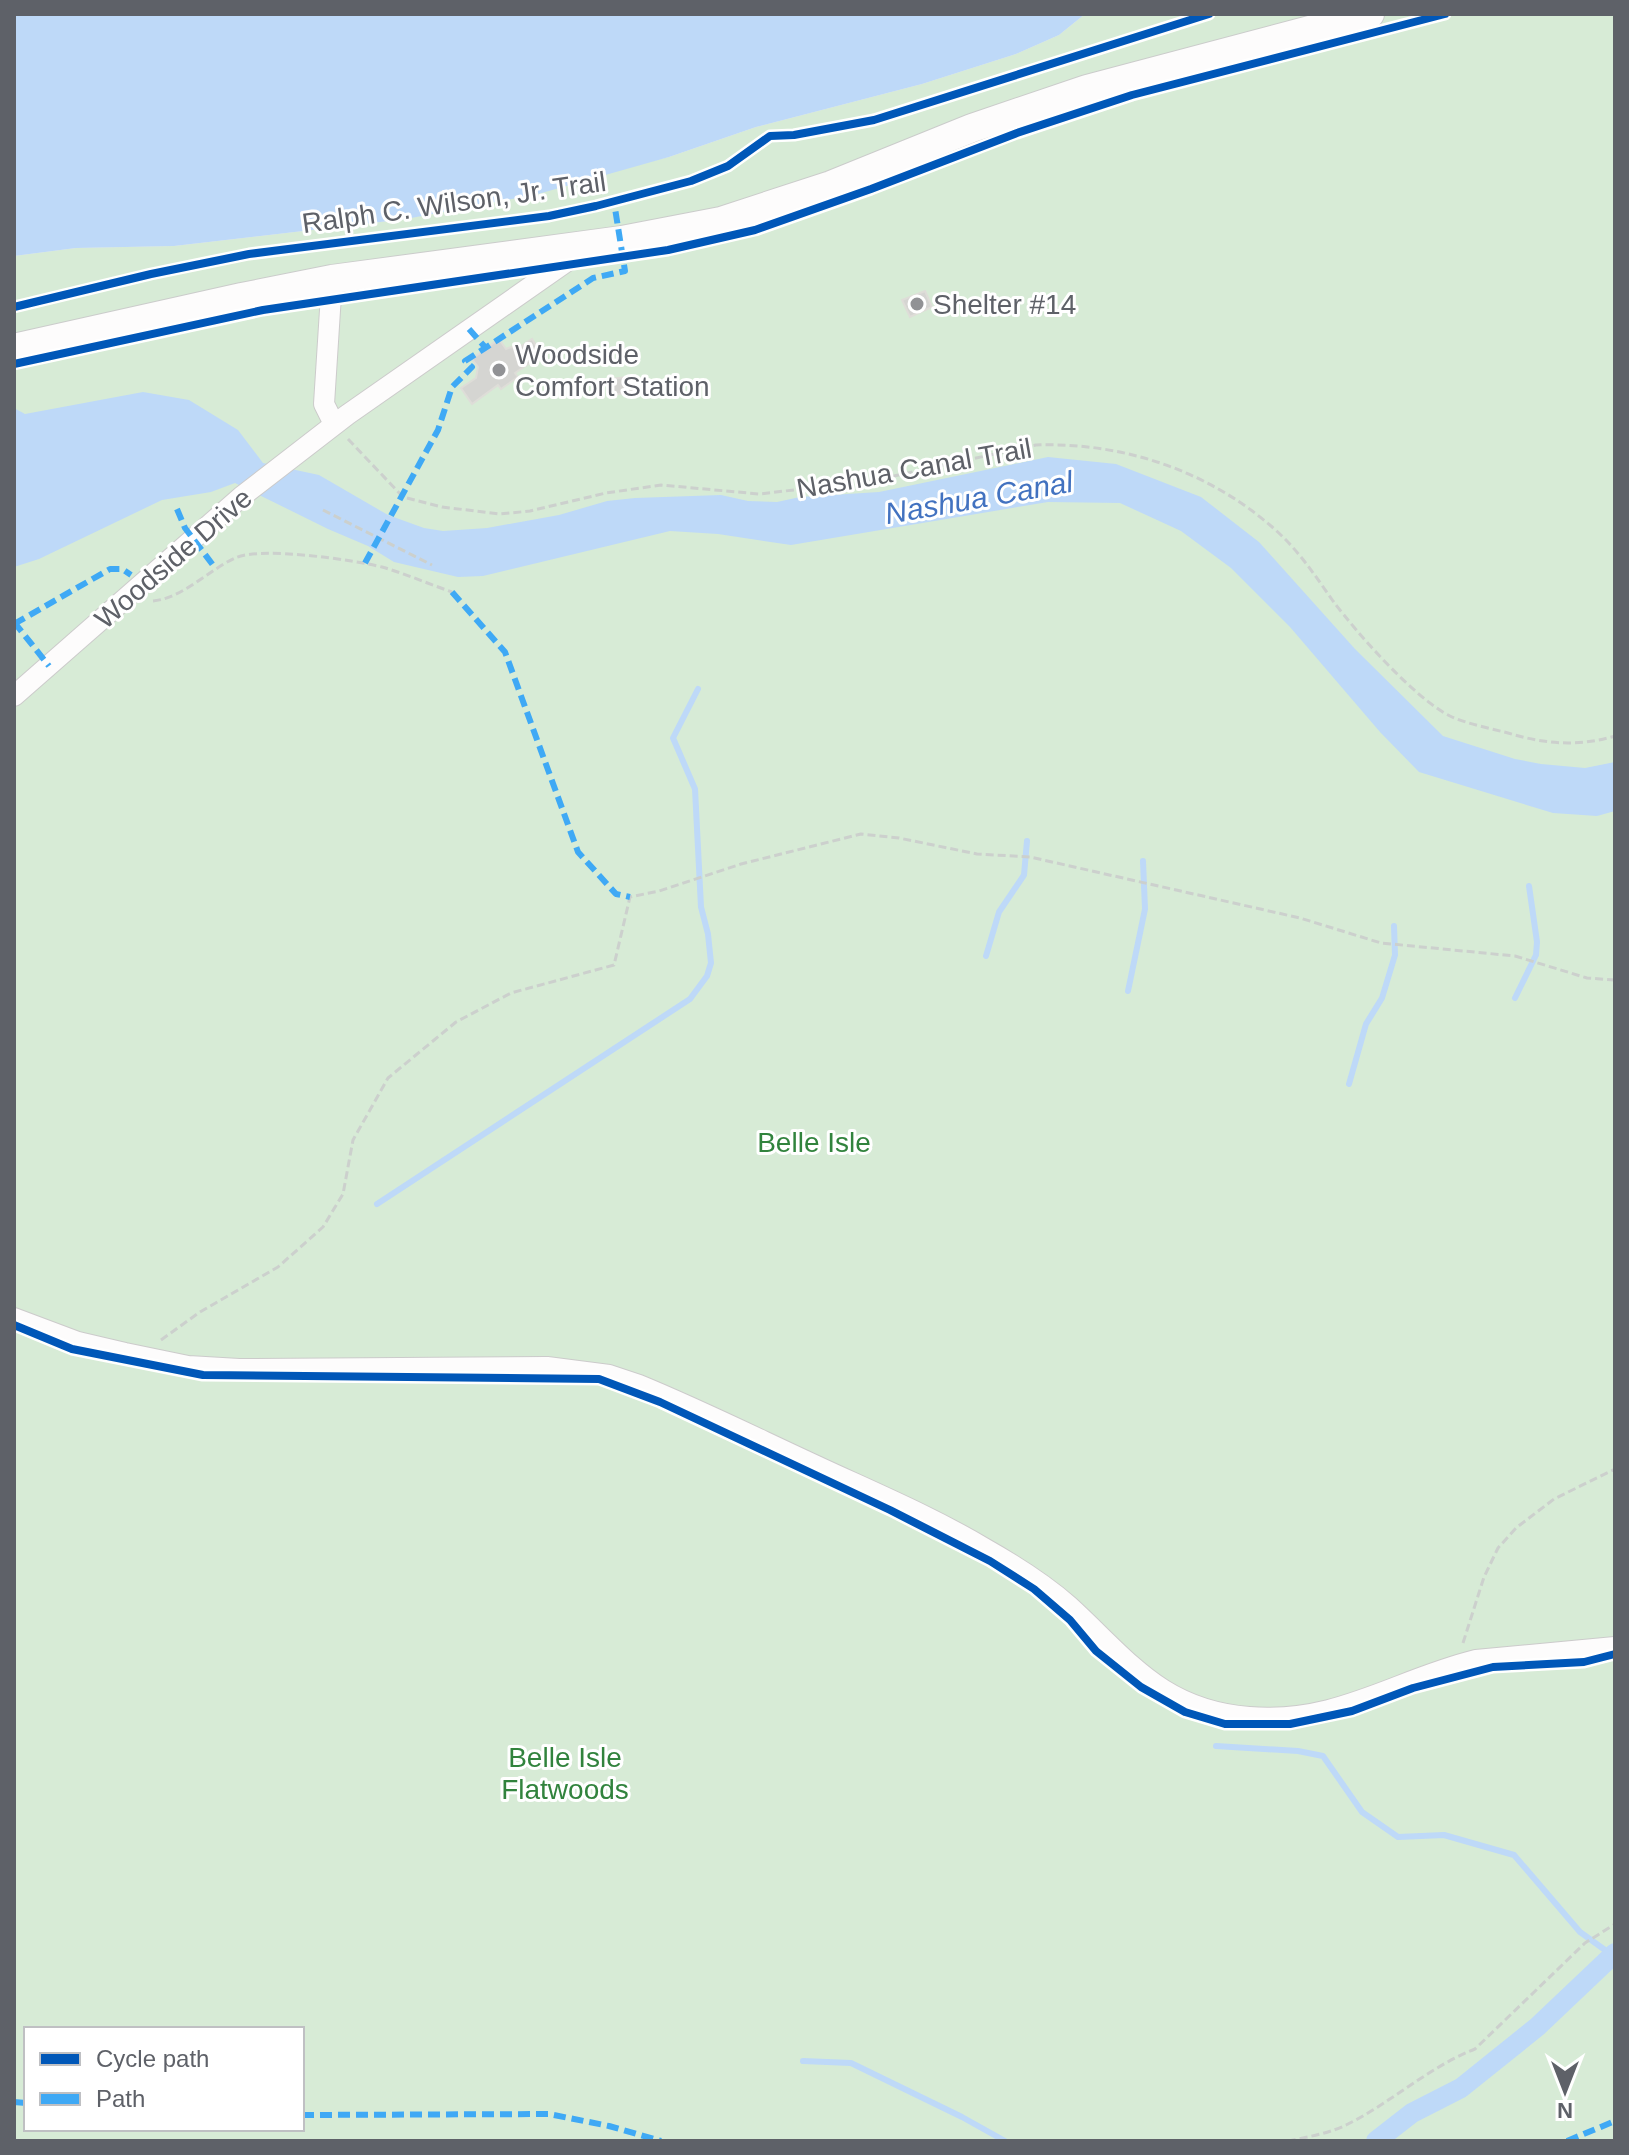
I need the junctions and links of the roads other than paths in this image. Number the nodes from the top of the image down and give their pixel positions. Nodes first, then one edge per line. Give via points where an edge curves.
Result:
1 (1370, 14) edge
2 (593, 244) junction
3 (332, 279) junction
4 (14, 348) edge
5 (334, 424) junction
6 (14, 696) edge
7 (14, 1318) edge
8 (1615, 1647) edge

1 - 2 street via 1038,105 778,204 674,231
2 - 3 street
2 - 5 street, Woodside Drive
3 - 4 street
3 - 5 street via 324,404
5 - 6 street, Woodside Drive via 241,497
7 - 8 street via 78,1342 188,1366 547,1367 609,1375 981,1546 1052,1591 1145,1679 1218,1712 1274,1718 1336,1710 1463,1663

